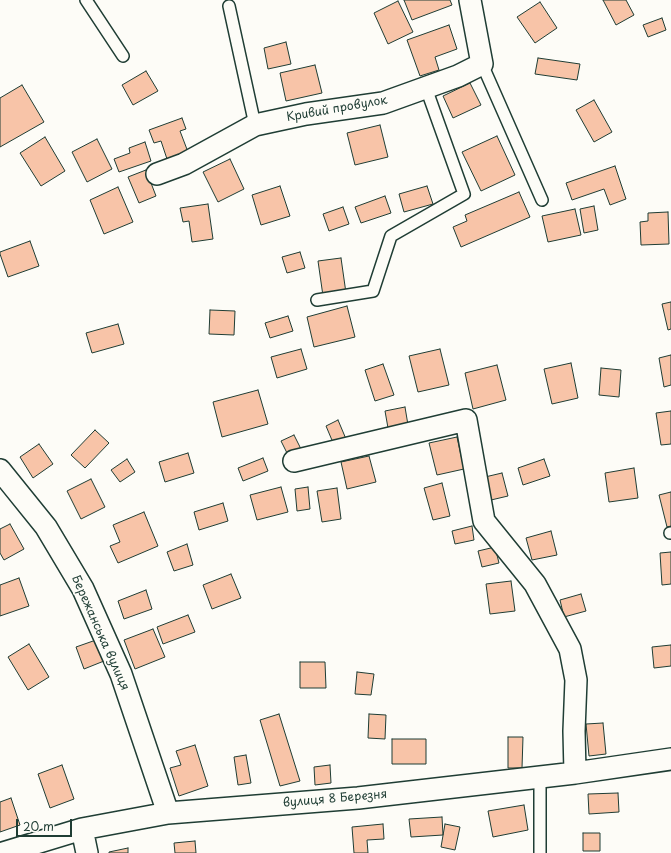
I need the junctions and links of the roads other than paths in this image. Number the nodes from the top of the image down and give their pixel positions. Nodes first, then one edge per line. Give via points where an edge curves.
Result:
1 (86, 0) edge
2 (470, 0) edge
3 (229, 6) dead end
4 (123, 56) dead end
5 (482, 64) junction
6 (426, 88) junction
7 (255, 125) junction
8 (157, 174) dead end
9 (542, 200) dead end
10 (317, 300) dead end
11 (294, 461) dead end
12 (0, 470) edge
13 (671, 760) edge
14 (575, 773) junction
15 (540, 777) junction
16 (168, 813) junction
17 (82, 829) junction
18 (3, 853) edge
19 (87, 853) edge
20 (540, 853) edge

1 - 4 lane
2 - 5 street
3 - 7 lane
5 - 6 street, Кривий провулок
5 - 9 lane
6 - 7 street, Кривий провулок via 382,103 306,114
6 - 10 lane via 464,194 391,236 373,291
7 - 8 street, Кривий провулок via 184,164
11 - 14 street via 466,420 484,521 535,584 570,649 576,680
12 - 16 street, Бережанська вулиця via 46,527 83,589 120,674
13 - 14 street, вулиця 8 Березня
14 - 15 street, вулиця 8 Березня
15 - 16 street, вулиця 8 Березня via 358,798
15 - 20 lane
16 - 17 street, вулиця 8 Березня
17 - 18 street, вулиця 8 Березня
17 - 19 street

